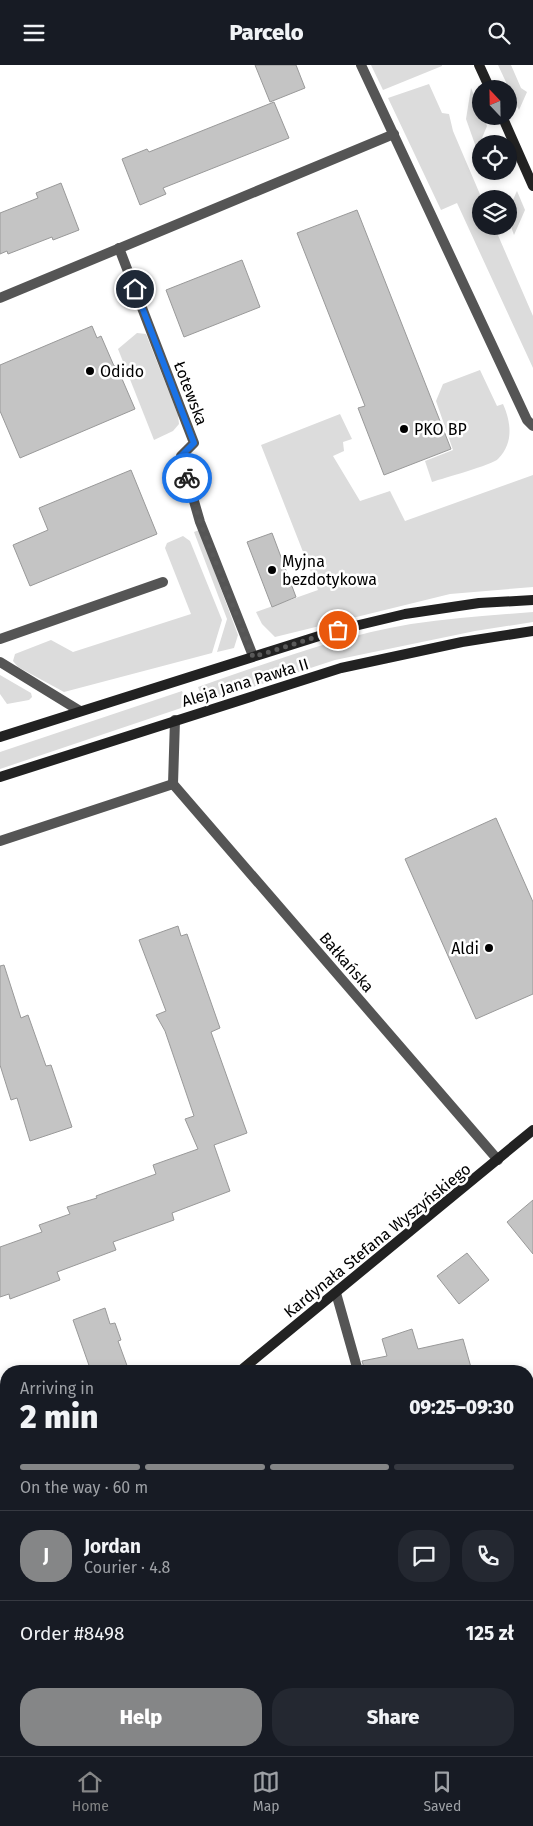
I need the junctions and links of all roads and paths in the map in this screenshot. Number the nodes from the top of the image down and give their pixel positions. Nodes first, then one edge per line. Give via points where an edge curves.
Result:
1 (361, 65) edge
2 (480, 65) edge
3 (486, 80) edge
4 (506, 125) edge
5 (394, 134) junction
6 (533, 186) edge
7 (119, 248) junction
8 (0, 298) edge
9 (533, 426) edge
10 (163, 583) dead end
11 (533, 600) edge
12 (533, 631) edge
13 (0, 639) edge
14 (253, 657) junction
15 (0, 662) edge
16 (80, 711) junction
17 (174, 719) junction
18 (0, 737) edge
19 (0, 777) edge
20 (173, 784) junction
21 (0, 841) edge
22 (533, 1131) edge
23 (498, 1160) junction
24 (336, 1293) junction
25 (247, 1365) edge
26 (356, 1365) edge

1 - 5 street
2 - 3 street
4 - 6 street
5 - 7 street
5 - 9 street via 523,413
7 - 8 street
7 - 14 street, Łotewska via 194,443 181,456 200,522
10 - 13 street
11 - 14 street, Aleja Jana Pawła II via 479,603 406,614 338,630
12 - 17 street, Aleja Jana Pawła II via 341,667
14 - 16 street, Aleja Jana Pawła II
15 - 16 street
16 - 18 street, Aleja Jana Pawła II
17 - 19 street, Aleja Jana Pawła II
17 - 20 street
20 - 21 street
20 - 23 street, Bałkańska
22 - 23 street, Kardynała Stefana Wyszyńskiego
23 - 24 street, Kardynała Stefana Wyszyńskiego
24 - 25 street, Kardynała Stefana Wyszyńskiego
24 - 26 street

